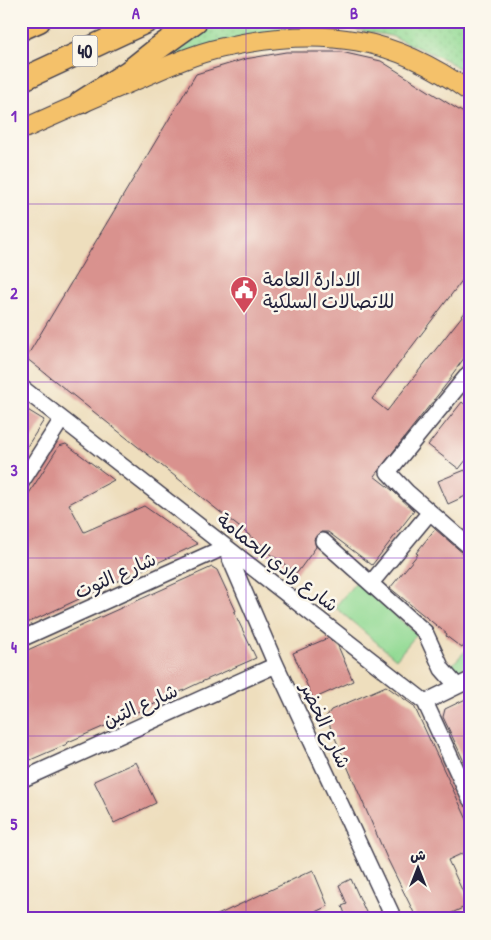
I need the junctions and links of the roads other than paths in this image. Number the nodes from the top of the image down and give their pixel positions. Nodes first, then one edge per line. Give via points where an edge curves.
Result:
1 (39, 21) edge
2 (148, 21) edge
3 (196, 21) edge
4 (21, 29) edge
5 (21, 80) edge
6 (470, 92) edge
7 (81, 102) junction
8 (21, 130) edge
9 (470, 372) edge
10 (21, 387) edge
11 (62, 419) junction
12 (21, 483) edge
13 (430, 512) junction
14 (323, 541) dead end
15 (225, 547) junction
16 (470, 547) edge
17 (371, 583) junction
18 (21, 639) edge
19 (276, 666) junction
20 (463, 683) edge
21 (426, 702) junction
22 (21, 780) edge
23 (469, 797) edge
24 (394, 919) edge

1 - 4 highway
2 - 5 highway, 40
3 - 7 highway via 128,72
6 - 7 main road via 444,75 384,48 357,41 286,38 219,49
7 - 8 main road
9 - 13 street via 388,472
10 - 11 street, شارع وادي الحمامة
11 - 12 street
11 - 15 street, شارع وادي الحمامة
13 - 16 street
13 - 17 street
14 - 17 street
15 - 18 street, شارع التوت
15 - 19 street, شارع الخضر
15 - 21 street, شارع وادي الحمامة
17 - 20 street via 425,632 442,669
19 - 22 street, شارع التين
19 - 24 street, شارع الخضر
20 - 21 street
21 - 23 street, شارع وادي الحمامة

